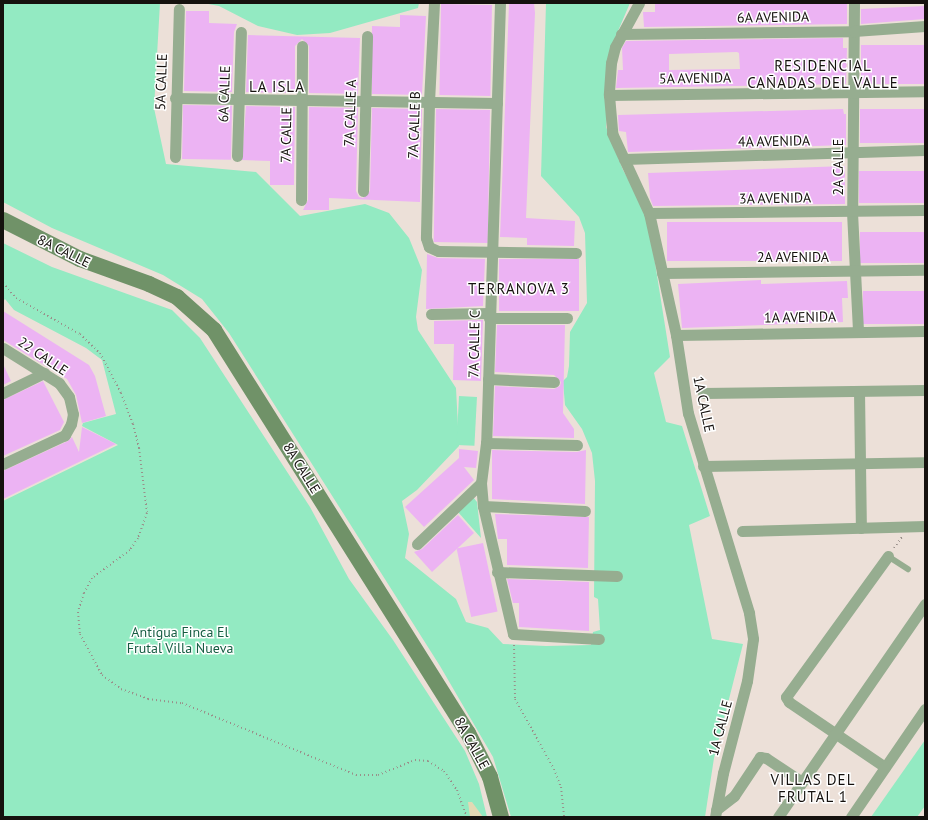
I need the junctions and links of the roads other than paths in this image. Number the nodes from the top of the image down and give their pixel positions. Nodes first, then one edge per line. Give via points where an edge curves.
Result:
1 (434, 3) edge
2 (500, 3) edge
3 (639, 3) edge
4 (854, 3) edge
5 (179, 9) dead end
6 (925, 26) edge
7 (854, 31) junction
8 (241, 32) dead end
9 (622, 34) junction
10 (367, 36) dead end
11 (302, 46) dead end
12 (925, 91) edge
13 (852, 93) junction
14 (608, 95) junction
15 (175, 98) junction
16 (239, 99) junction
17 (302, 100) junction
18 (366, 102) junction
19 (429, 102) junction
20 (497, 103) junction
21 (925, 150) edge
22 (853, 154) junction
23 (237, 156) dead end
24 (175, 157) dead end
25 (624, 159) junction
26 (363, 191) dead end
27 (301, 200) dead end
28 (925, 210) edge
29 (852, 212) junction
30 (649, 213) junction
31 (3, 220) edge
32 (491, 252) junction
33 (576, 253) dead end
34 (925, 270) edge
35 (856, 272) junction
36 (662, 273) junction
37 (431, 314) dead end
38 (489, 315) junction
39 (567, 318) dead end
40 (925, 331) edge
41 (858, 332) junction
42 (676, 335) junction
43 (3, 348) edge
44 (44, 373) junction
45 (488, 379) junction
46 (554, 382) dead end
47 (925, 390) edge
48 (858, 391) junction
49 (3, 393) edge
50 (703, 393) dead end
51 (486, 443) junction
52 (577, 445) dead end
53 (859, 462) junction
54 (925, 462) edge
55 (3, 464) edge
56 (703, 466) junction
57 (482, 483) junction
58 (483, 506) junction
59 (585, 511) dead end
60 (925, 526) edge
61 (861, 528) junction
62 (742, 531) dead end
63 (417, 544) dead end
64 (888, 556) joint
65 (908, 569) dead end
66 (497, 572) junction
67 (617, 576) dead end
68 (925, 604) edge
69 (599, 639) dead end
70 (925, 708) edge
71 (835, 733) junction
72 (885, 768) junction
73 (802, 782) junction
74 (716, 813) edge
75 (501, 817) edge
76 (778, 817) edge
77 (851, 817) edge

1 - 19 street, 7A CALLE B
2 - 20 street, 7A CALLE C
3 - 9 street, 1A CALLE
4 - 7 street, 2A CALLE
5 - 15 street, 5A CALLE
6 - 7 street, 6A AVENIDA
7 - 9 street, 6A AVENIDA
7 - 13 street, 2A CALLE
8 - 16 street, 6A CALLE
9 - 14 street, 1A CALLE via 611,62
10 - 18 street, 7A CALLE A
11 - 17 street, 7A CALLE
12 - 13 street, 5A AVENIDA
13 - 14 street, 5A AVENIDA
13 - 22 street, 2A CALLE
14 - 25 street, 1A CALLE via 612,134
15 - 16 street
15 - 24 street, 5A CALLE
16 - 17 street
16 - 23 street, 6A CALLE
17 - 18 street
17 - 27 street, 7A CALLE
18 - 19 street
18 - 26 street, 7A CALLE A
19 - 20 street
19 - 32 street, 7A CALLE B via 426,238 428,247 438,251
20 - 32 street, 7A CALLE C
21 - 22 street, 4A AVENIDA
22 - 25 street, 4A AVENIDA
22 - 29 street, 2A CALLE
25 - 30 street, 1A CALLE
28 - 29 street, 3A AVENIDA
29 - 30 street, 3A AVENIDA
29 - 35 street, 2A CALLE
30 - 36 street, 1A CALLE
31 - 75 main road, 8A CALLE via 80,259 177,297 214,330 468,733 490,777
32 - 33 street
32 - 38 street, 7A CALLE C
34 - 35 street, 2A AVENIDA
35 - 36 street, 2A AVENIDA
35 - 41 street, 2A CALLE
36 - 42 street, 1A CALLE
37 - 38 street
38 - 39 street
38 - 45 street, 7A CALLE C
40 - 41 street, 1A AVENIDA
41 - 42 street, 1A AVENIDA
42 - 56 street, 1A CALLE via 688,412
43 - 44 street, 22 CALLE
44 - 49 street
44 - 55 street, 22 CALLE via 60,383 69,397 72,419 65,435
45 - 46 street
45 - 51 street, 7A CALLE C
47 - 48 street
48 - 50 street
48 - 53 street
51 - 52 street
51 - 57 street, 7A CALLE C
53 - 54 street
53 - 56 street
53 - 61 street
56 - 74 street, 1A CALLE via 749,613 753,638 747,681
57 - 58 street, 7A CALLE C
57 - 63 street
58 - 59 street
58 - 66 street, 7A CALLE C
60 - 61 street
61 - 62 street
64 - 65 lane
64 - 71 street via 786,697 789,702
66 - 67 street
66 - 69 street, 7A CALLE C via 513,634
68 - 71 street
70 - 72 street
71 - 72 street
71 - 73 street
72 - 77 street
73 - 74 street via 766,758 760,757 734,796
73 - 76 street

